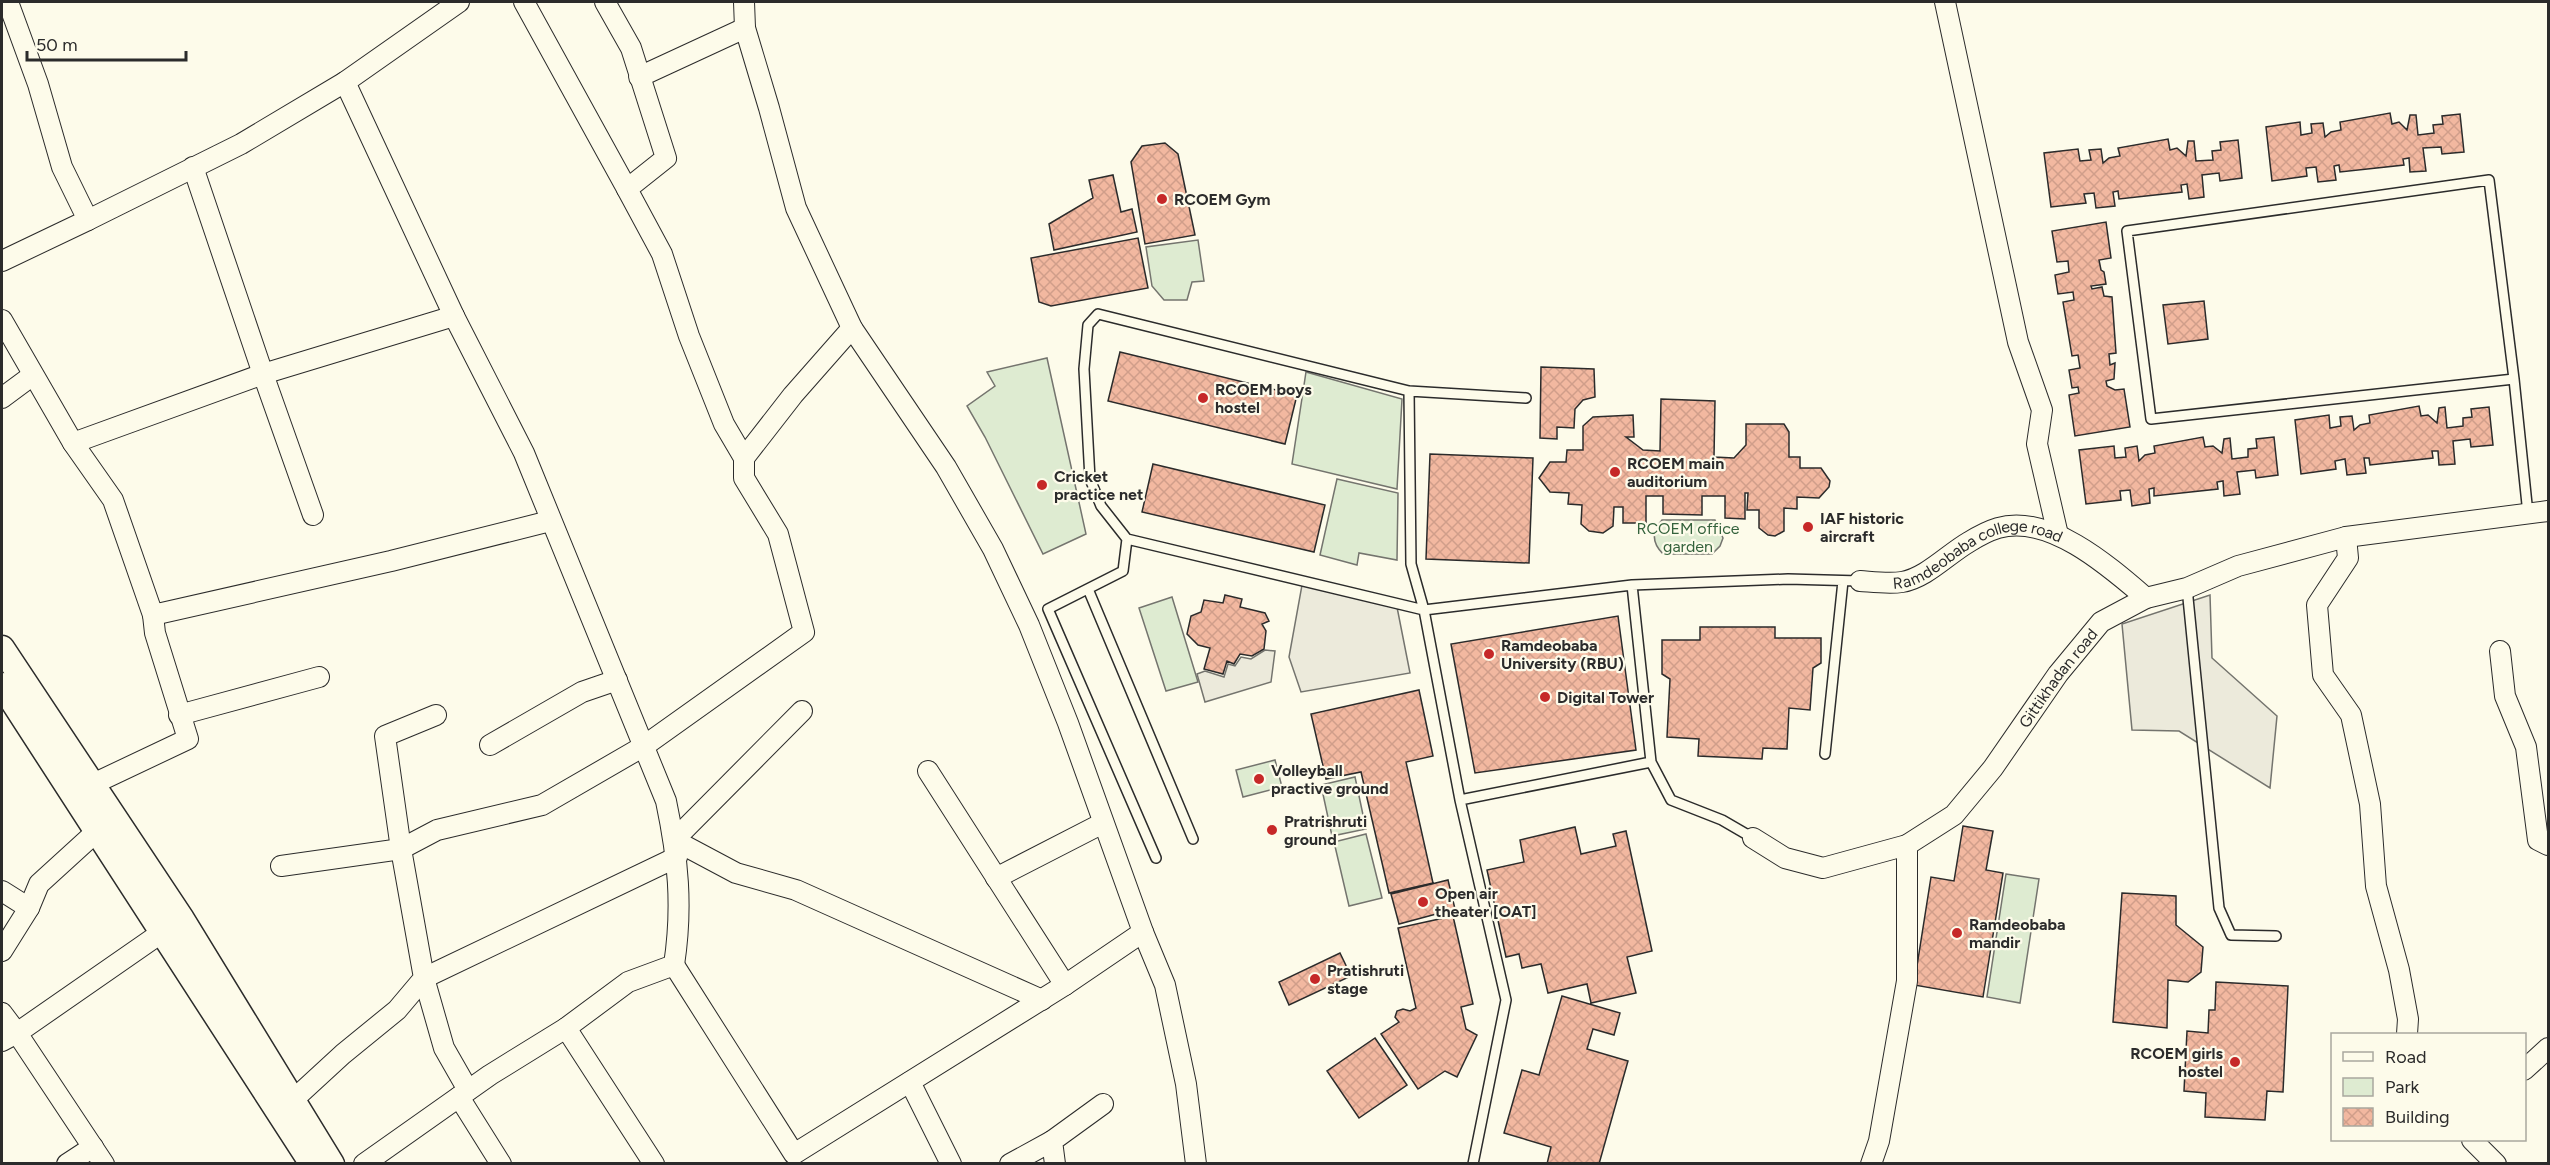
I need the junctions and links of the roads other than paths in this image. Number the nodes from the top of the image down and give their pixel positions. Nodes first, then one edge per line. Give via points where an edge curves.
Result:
1 (8, 2) edge
2 (459, 2) edge
3 (524, 2) edge
4 (605, 2) edge
5 (744, 2) edge
6 (1945, 2) edge
7 (745, 28) junction
8 (10, 31) edge
9 (639, 77) junction
10 (345, 82) junction
11 (194, 168) junction
12 (627, 189) junction
13 (88, 220) junction
14 (2, 261) edge
15 (454, 316) junction
16 (2, 320) edge
17 (852, 328) junction
18 (263, 374) junction
19 (33, 375) junction
20 (2514, 379) junction
21 (1409, 391) junction
22 (2, 398) edge
23 (1526, 398) dead end
24 (73, 443) junction
25 (744, 458) junction
26 (2548, 511) edge
27 (2528, 514) junction
28 (313, 515) dead end
29 (550, 521) junction
30 (2058, 535) junction
31 (2346, 537) junction
32 (1127, 538) junction
33 (1852, 581) junction
34 (1632, 585) junction
35 (2187, 588) junction
36 (1088, 589) junction
37 (2146, 598) junction
38 (1424, 610) junction
39 (153, 615) junction
40 (2, 648) edge
41 (2500, 651) dead end
42 (318, 677) dead end
43 (617, 680) junction
44 (2, 685) edge
45 (802, 711) dead end
46 (179, 715) junction
47 (436, 715) dead end
48 (490, 746) dead end
49 (644, 746) junction
50 (1825, 753) dead end
51 (1651, 762) junction
52 (928, 771) dead end
53 (93, 784) junction
54 (1460, 800) junction
55 (106, 823) junction
56 (1103, 823) junction
57 (1753, 838) joint
58 (1193, 839) dead end
59 (2548, 845) edge
60 (1907, 846) junction
61 (401, 849) junction
62 (676, 849) junction
63 (1156, 858) dead end
64 (281, 866) dead end
65 (996, 878) junction
66 (2, 891) edge
67 (29, 908) junction
68 (182, 919) junction
69 (1143, 932) junction
70 (161, 933) junction
71 (2276, 936) dead end
72 (2, 951) edge
73 (674, 965) junction
74 (424, 978) junction
75 (1065, 986) junction
76 (1042, 999) junction
77 (2, 1013) edge
78 (566, 1028) junction
79 (2407, 1033) edge
80 (9, 1037) edge
81 (2548, 1048) edge
82 (2526, 1068) edge
83 (910, 1082) junction
84 (463, 1093) junction
85 (293, 1100) junction
86 (1103, 1104) dead end
87 (1052, 1141) junction
88 (2473, 1141) edge
89 (99, 1155) edge
90 (798, 1159) edge
91 (67, 1164) edge
92 (312, 1164) edge
93 (332, 1164) edge
94 (364, 1164) edge
95 (501, 1164) edge
96 (654, 1164) edge
97 (951, 1164) edge
98 (1010, 1164) edge
99 (1055, 1164) edge
100 (1196, 1164) edge
101 (1473, 1164) edge
102 (1871, 1164) edge
103 (2496, 1164) edge

1 - 8 street
2 - 10 street
3 - 12 street
4 - 9 street via 631,48
5 - 7 street
6 - 30 street via 2018,342 2042,410 2037,444
7 - 9 street
7 - 17 street via 796,208
8 - 13 street via 38,84 62,167
9 - 12 street via 666,158
10 - 11 street
10 - 15 street
11 - 13 street
11 - 18 street
12 - 25 street via 662,254 688,336 724,424
13 - 14 street
15 - 18 street
15 - 29 street via 524,453
16 - 19 street
17 - 25 street
17 - 56 street via 946,467 993,549 1029,625
18 - 24 street
18 - 28 street
19 - 22 street
19 - 24 street
20 - 20 lane via 2489,180 2127,231 2151,419
20 - 27 lane
21 - 23 lane
21 - 32 lane via 1098,314 1088,325 1084,369 1090,479 1101,506
21 - 38 lane via 1411,564
24 - 39 street via 113,500
25 - 49 street via 744,478 778,534 804,632
26 - 27 street, Gittikhadan road
27 - 31 street, Gittikhadan road
29 - 39 street
29 - 43 street
30 - 33 street, Ramdeobaba college road via 2027,526 1998,527 1903,582
30 - 37 street, Ramdeobaba college road via 2108,565
31 - 35 street, Gittikhadan road via 2238,566
31 - 79 street via 2348,558 2317,605 2323,675 2351,715 2370,804 2376,886 2400,970
32 - 36 lane via 1123,572
32 - 38 lane
33 - 34 lane via 1788,579
33 - 50 lane
34 - 38 lane
34 - 51 lane
35 - 37 street, Gittikhadan road
35 - 71 lane via 2219,908 2231,934
36 - 58 lane
36 - 63 lane via 1048,609
37 - 60 street, Gittikhadan road via 2101,622 1954,815
38 - 54 lane
39 - 46 street
40 - 53 street
41 - 59 street via 2505,696 2526,747 2538,840
42 - 46 street
43 - 48 street via 582,692
43 - 49 street
44 - 55 street
45 - 62 street
46 - 53 street via 188,739
47 - 61 street via 385,736
49 - 61 street via 542,805 428,834
49 - 62 street via 666,801
51 - 54 lane
51 - 57 lane via 1671,800 1722,820
52 - 65 street
53 - 55 street
54 - 101 lane via 1506,1000
55 - 67 street via 39,884
55 - 68 street
55 - 70 street
56 - 65 street
56 - 69 street
57 - 60 street, Gittikhadan road via 1785,858 1823,868
60 - 102 street via 1907,981 1879,1141
61 - 64 street
61 - 74 street
62 - 73 street via 680,929
62 - 74 street
62 - 76 street via 736,873 796,890
65 - 75 street
66 - 67 street
67 - 72 street
68 - 70 street
68 - 85 street
69 - 75 street
69 - 100 street via 1165,985 1186,1084
70 - 80 street
70 - 92 street
73 - 78 street via 628,982
73 - 90 street
74 - 84 street via 444,1048
74 - 85 street via 398,1010
75 - 76 street
76 - 83 street
77 - 80 street
78 - 84 street
78 - 96 street
80 - 89 street
81 - 82 street
83 - 90 street
83 - 97 street
84 - 94 street
84 - 95 street
85 - 93 street
86 - 87 street
87 - 98 street
87 - 99 street
88 - 103 street
89 - 91 street

